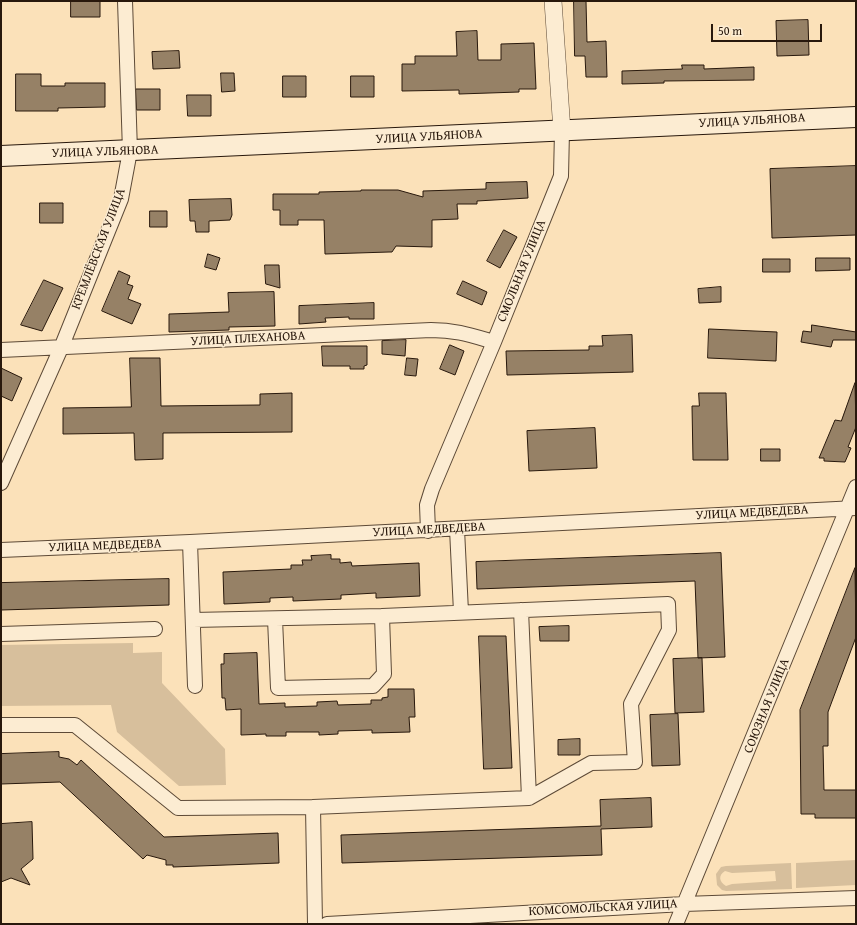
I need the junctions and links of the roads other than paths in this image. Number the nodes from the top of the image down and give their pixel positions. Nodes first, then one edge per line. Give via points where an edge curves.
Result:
1 (125, 1) edge
2 (553, 1) edge
3 (856, 117) edge
4 (562, 131) junction
5 (130, 151) junction
6 (1, 156) edge
7 (494, 342) junction
8 (60, 348) junction
9 (1, 350) edge
10 (1, 483) edge
11 (856, 487) edge
12 (852, 509) edge
13 (457, 529) junction
14 (428, 530) junction
15 (190, 542) junction
16 (1, 550) edge
17 (521, 610) junction
18 (461, 612) junction
19 (382, 616) junction
20 (275, 619) junction
21 (193, 620) junction
22 (155, 629) dead end
23 (1, 634) edge
24 (195, 686) dead end
25 (1, 725) edge
26 (529, 798) junction
27 (313, 807) junction
28 (856, 898) edge
29 (684, 904) junction
30 (315, 924) edge
31 (326, 924) edge
32 (676, 924) edge

1 - 5 street, КРЕМЛЁВСКАЯ УЛИЦА
2 - 4 street, СМОЛЬНАЯ УЛИЦА
3 - 4 main road, УЛИЦА УЛЬЯНОВА
4 - 5 main road, УЛИЦА УЛЬЯНОВА
4 - 7 street, СМОЛЬНАЯ УЛИЦА via 561,176
5 - 6 main road, УЛИЦА УЛЬЯНОВА
5 - 8 street, КРЕМЛЁВСКАЯ УЛИЦА via 121,199
7 - 8 street, УЛИЦА ПЛЕХАНОВА via 459,332 431,330
7 - 14 street, СМОЛЬНАЯ УЛИЦА via 432,489 427,505
8 - 9 street, УЛИЦА ПЛЕХАНОВА
8 - 10 street, КРЕМЛЁВСКАЯ УЛИЦА
11 - 12 street, СОЮЗНАЯ УЛИЦА
12 - 13 street, УЛИЦА МЕДВЕДЕВА
12 - 29 street, СОЮЗНАЯ УЛИЦА
13 - 14 street, УЛИЦА МЕДВЕДЕВА
13 - 18 street
14 - 15 street, УЛИЦА МЕДВЕДЕВА
15 - 16 street, УЛИЦА МЕДВЕДЕВА
15 - 21 street
17 - 18 street
17 - 26 street
17 - 26 street via 668,604 669,630 631,704 635,762 591,763
18 - 19 street
19 - 20 street
19 - 20 street via 384,674 373,686 278,688
20 - 21 street
21 - 24 street
22 - 23 street
25 - 27 street via 75,725 178,808
26 - 27 street
27 - 30 street
28 - 29 street, КОМСОМОЛЬСКАЯ УЛИЦА
29 - 31 street, КОМСОМОЛЬСКАЯ УЛИЦА
29 - 32 street, СОЮЗНАЯ УЛИЦА

